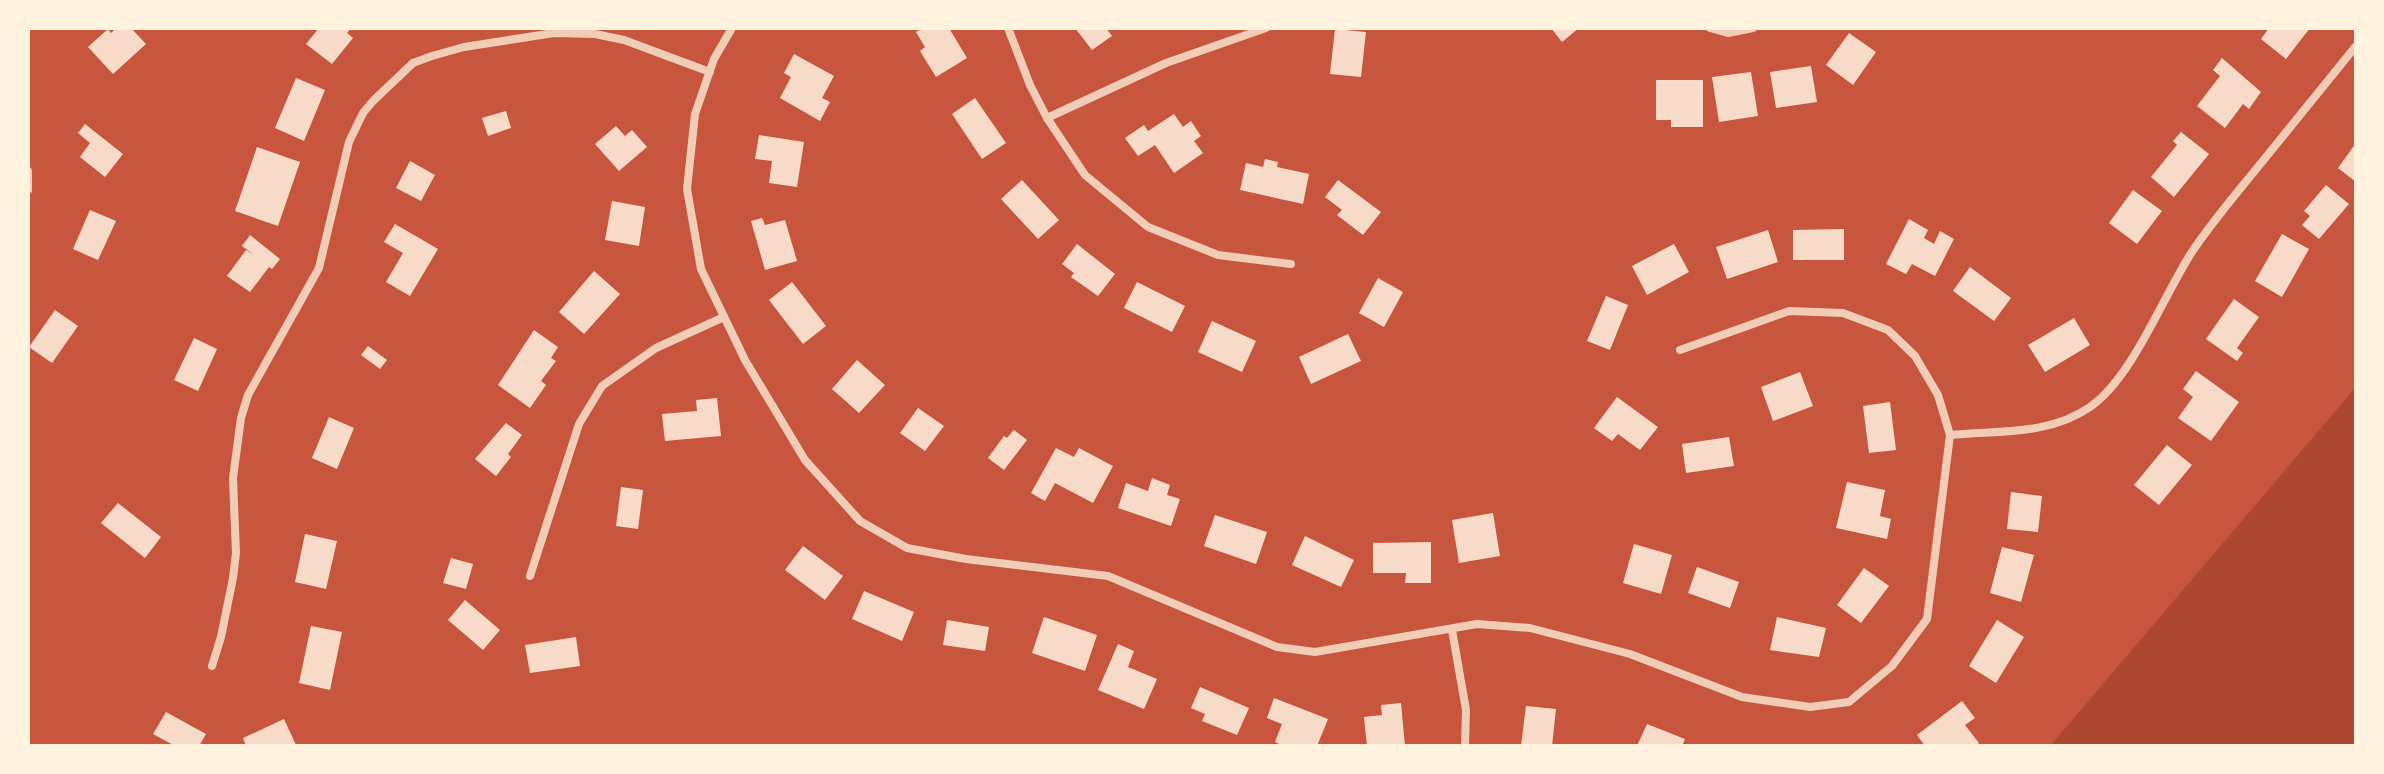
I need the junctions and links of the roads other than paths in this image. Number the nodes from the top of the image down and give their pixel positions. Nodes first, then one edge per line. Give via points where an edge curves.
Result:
1 (732, 28) edge
2 (1008, 28) edge
3 (1266, 28) edge
4 (1710, 28) edge
5 (1753, 28) edge
6 (2356, 46) edge
7 (710, 72) junction
8 (1047, 118) junction
9 (28, 171) edge
10 (28, 190) edge
11 (1291, 264) dead end
12 (724, 317) junction
13 (1680, 350) dead end
14 (1950, 435) junction
15 (530, 576) dead end
16 (1452, 630) junction
17 (212, 666) dead end
18 (1465, 746) edge

1 - 7 street
2 - 8 street
3 - 8 street via 1166,63
4 - 5 street via 1728,33
6 - 14 street via 2191,254 2104,395 2073,417 2052,424 2007,433
7 - 12 street via 695,114 687,189 701,269
7 - 17 street via 624,40 554,33 464,47 413,63 368,107 349,142 319,268 248,395 241,418 233,478 236,553
8 - 11 street via 1085,175 1148,227 1218,255
9 - 10 street
12 - 15 street via 656,348 602,386 579,424
12 - 16 street via 805,460 860,521 907,548 1108,576 1277,647 1315,652
13 - 14 street via 1789,311 1843,313 1888,330 1915,356 1938,395
14 - 16 street via 1927,619 1892,666 1849,702 1810,707 1742,697 1630,654 1530,628 1477,624
16 - 18 street via 1466,710

